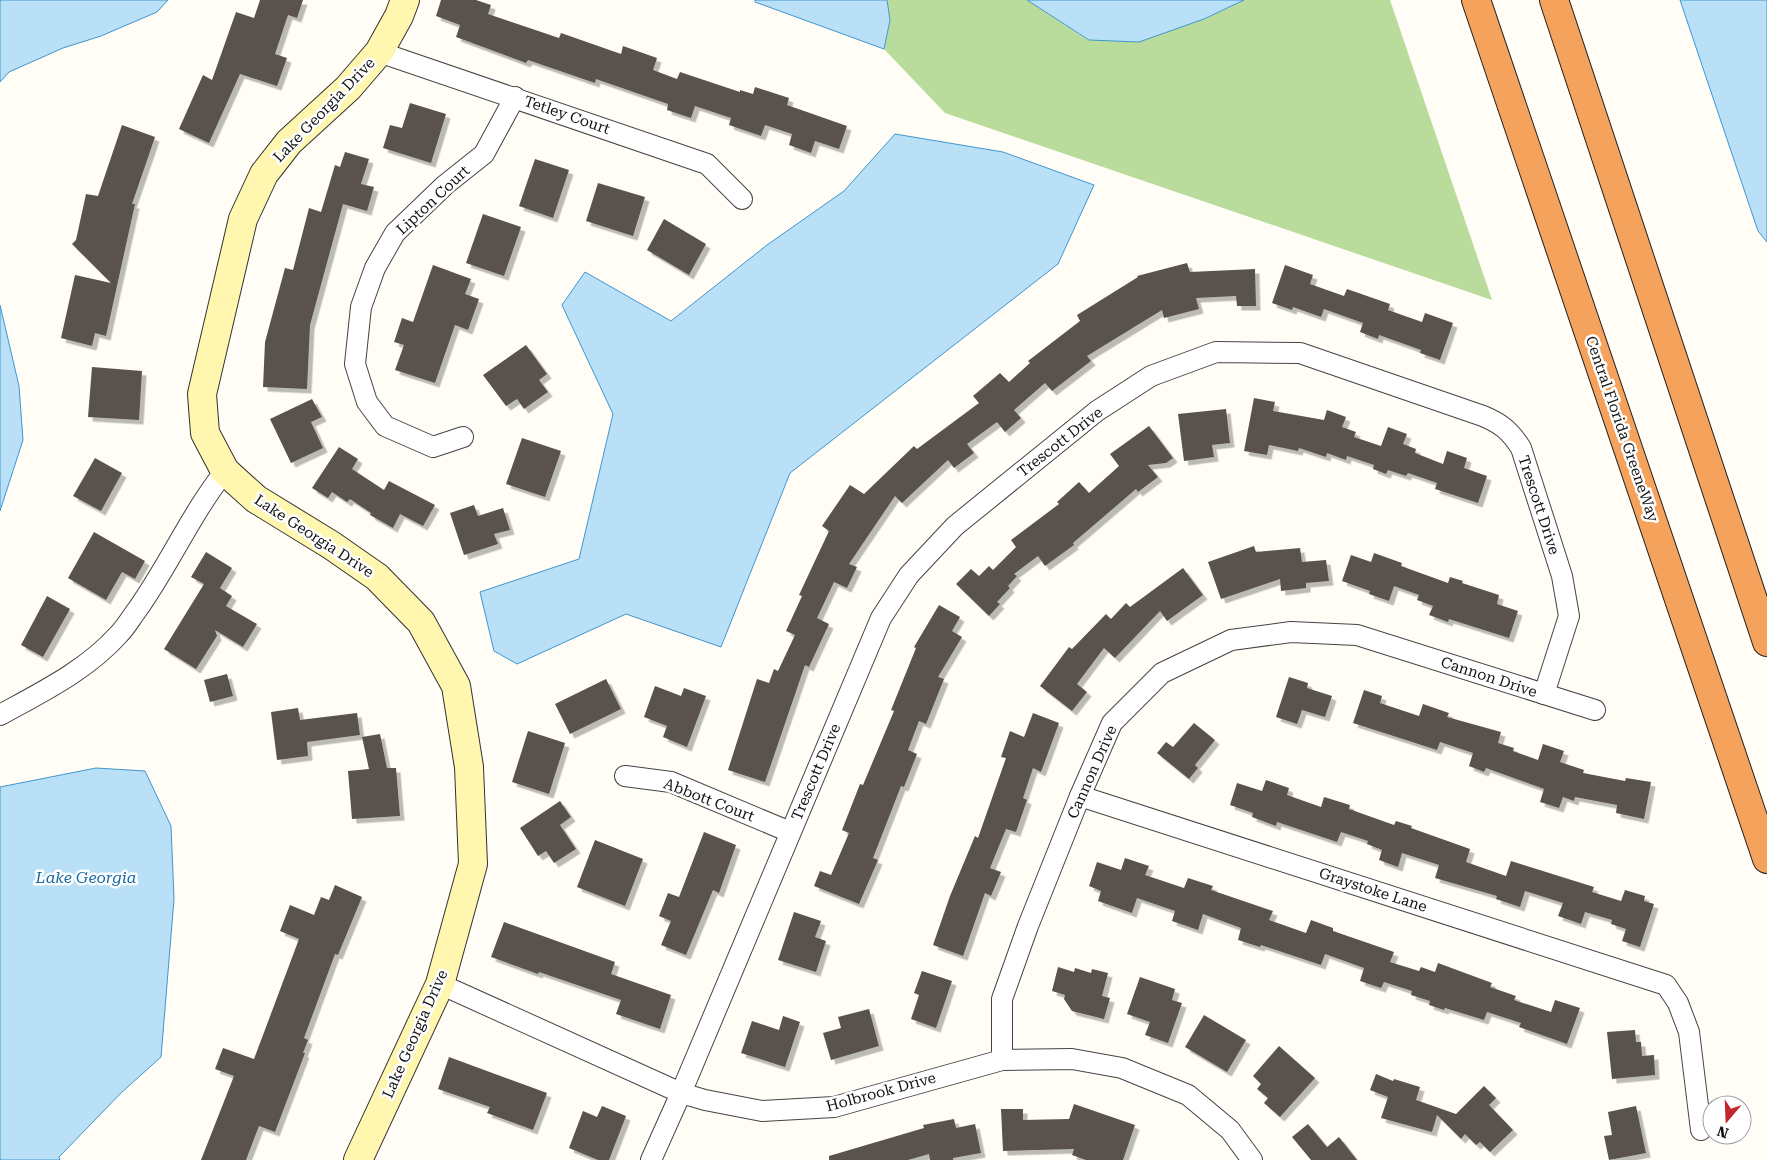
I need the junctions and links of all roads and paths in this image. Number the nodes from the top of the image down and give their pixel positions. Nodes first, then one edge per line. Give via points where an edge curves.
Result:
1 (405, 0) edge
2 (1476, 0) edge
3 (1554, 0) edge
4 (379, 52) junction
5 (515, 98) junction
6 (742, 199) dead end
7 (463, 437) dead end
8 (225, 472) junction
9 (1767, 642) edge
10 (1544, 694) junction
11 (1595, 710) dead end
12 (0, 715) edge
13 (626, 776) dead end
14 (1080, 796) junction
15 (790, 832) junction
16 (1767, 859) edge
17 (440, 984) junction
18 (1002, 1060) junction
19 (681, 1093) junction
20 (1701, 1130) dead end
21 (358, 1160) edge
22 (651, 1160) edge
23 (1252, 1160) edge

1 - 4 street, Lake Georgia Drive via 400,16
2 - 16 highway, Central Florida GreeneWay
3 - 9 highway
4 - 5 street, Tetley Court
4 - 8 street, Lake Georgia Drive via 348,88 289,142 264,174 243,219 202,394 204,433
5 - 6 street, Tetley Court via 707,164
5 - 7 street, Lipton Court via 484,154 445,185 396,233 375,268 361,307 355,364 367,402 385,426 433,447
8 - 12 street via 196,511 155,585 120,634 56,685
8 - 17 street, Lake Georgia Drive via 256,499 377,577 421,622 456,686 469,767 473,864
10 - 11 street, Cannon Drive
10 - 14 street, Cannon Drive via 1357,635 1291,632 1231,640 1162,673 1112,723
10 - 15 street, Trescott Drive via 1569,616 1562,576 1521,448 1513,436 1501,424 1483,416 1300,353 1216,352 1151,376 1097,411 955,526 909,575 881,618
13 - 15 street, Abbott Court via 671,782
14 - 18 street, Cannon Drive via 1002,999
14 - 20 street, Graystoke Lane via 1666,985 1678,1003 1689,1032
15 - 19 street, Trescott Drive
17 - 19 street, Holbrook Drive
17 - 21 street, Lake Georgia Drive
18 - 19 street, Holbrook Drive via 834,1107 762,1111
18 - 23 street, Holbrook Drive via 1072,1059 1122,1068 1188,1095 1230,1130
19 - 22 street, Trescott Drive

